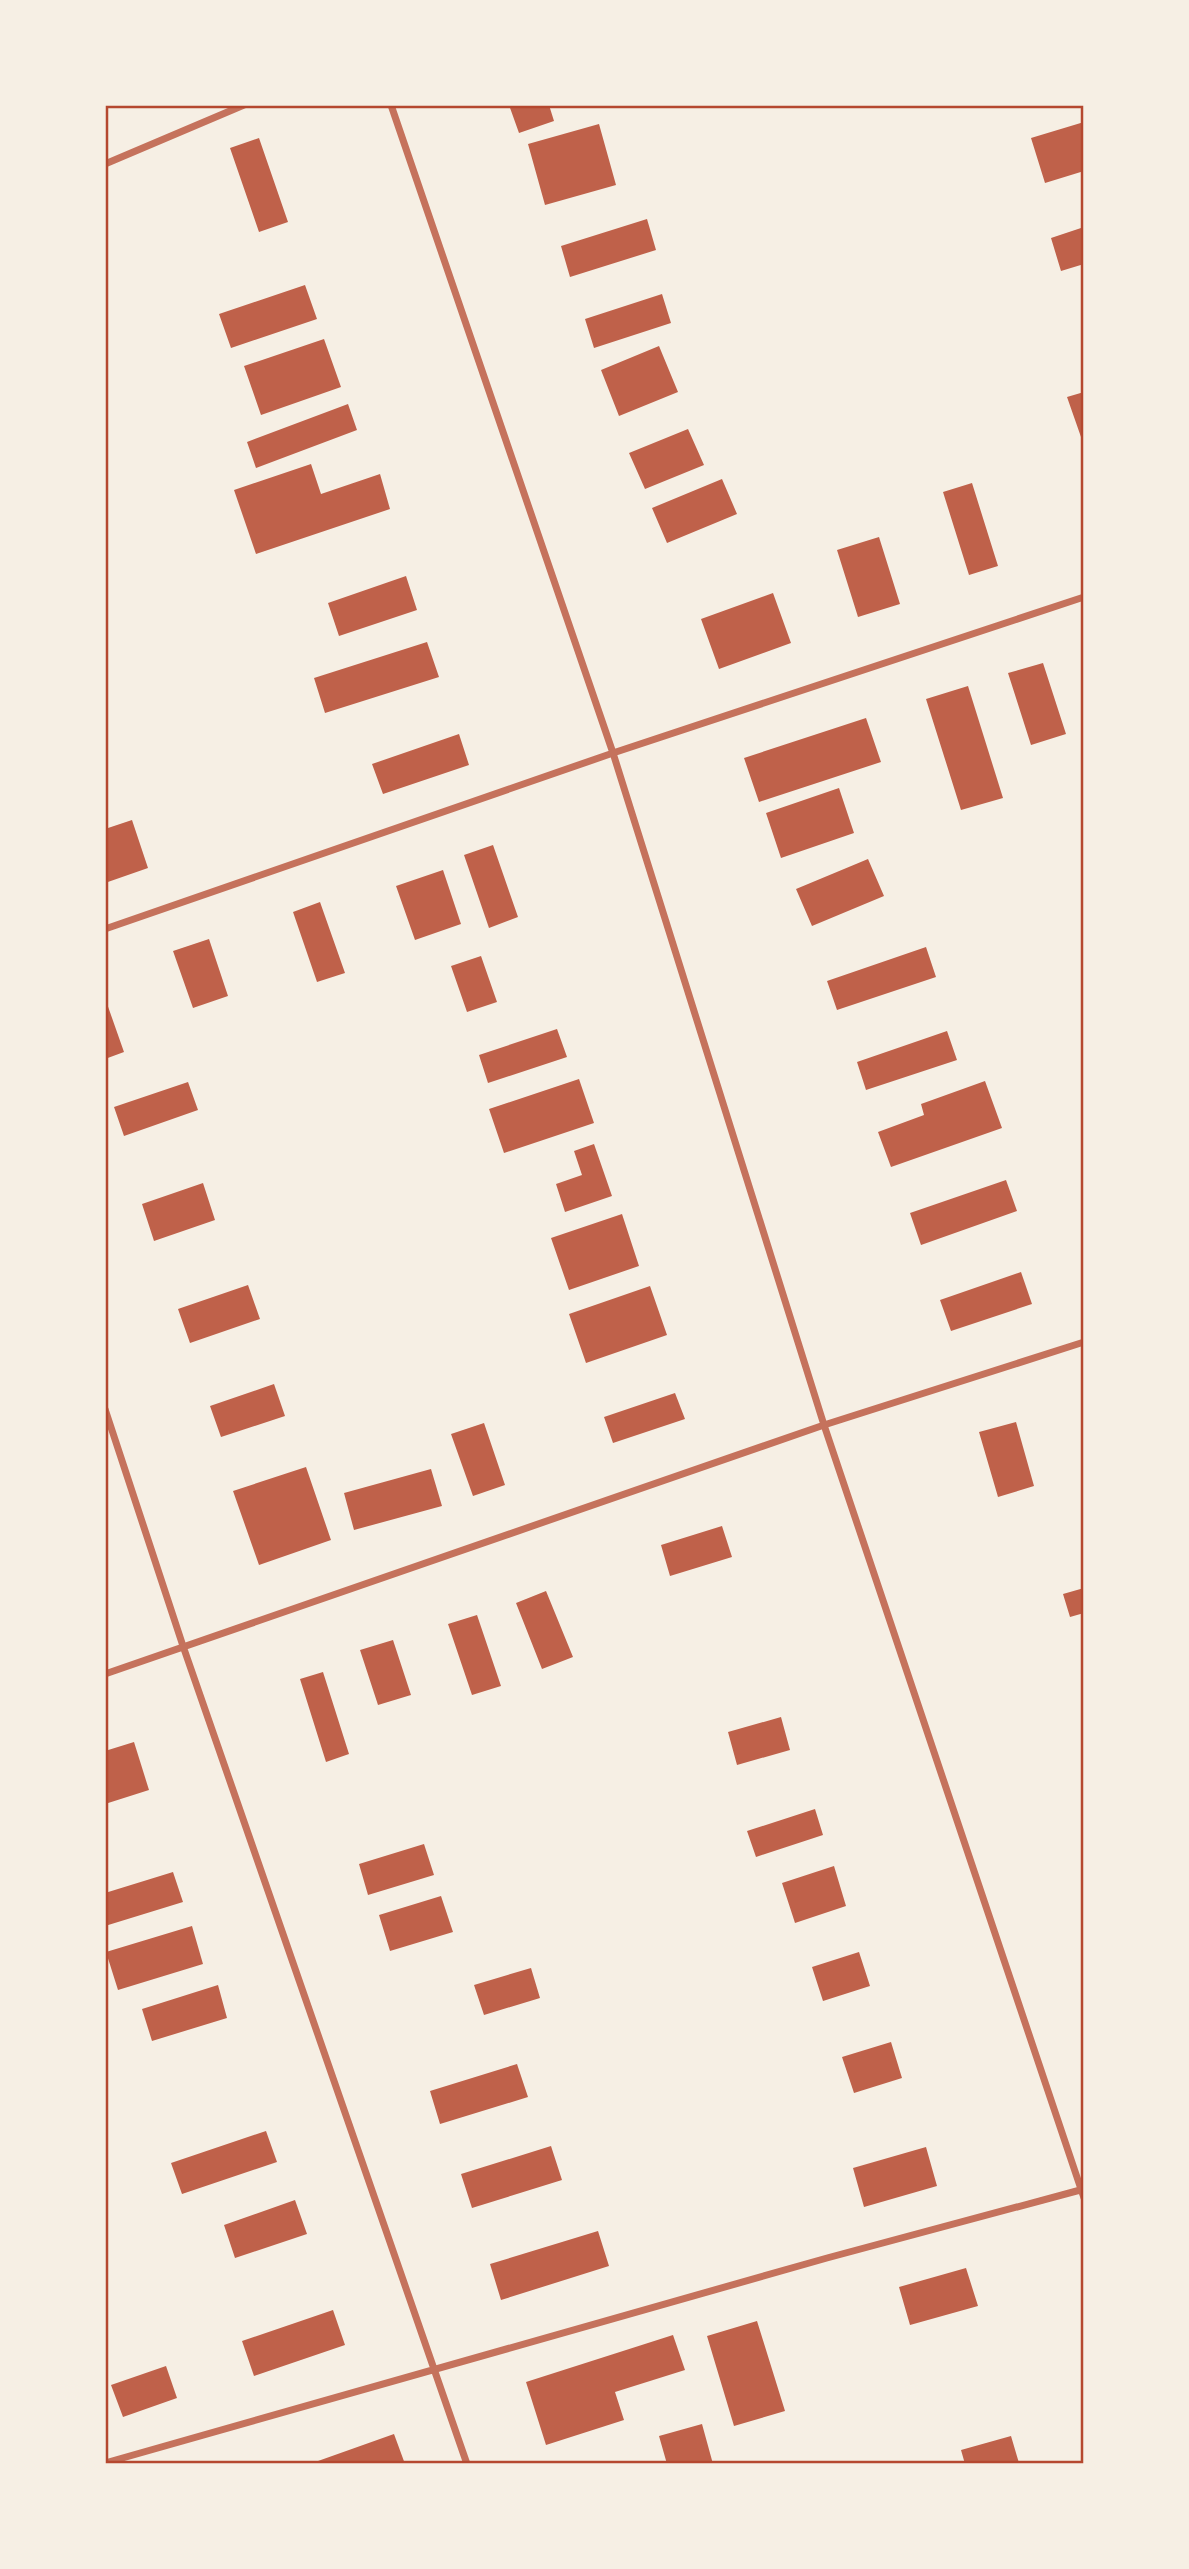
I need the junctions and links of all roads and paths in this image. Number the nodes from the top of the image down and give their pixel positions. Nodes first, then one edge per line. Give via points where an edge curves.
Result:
1 (244, 105) edge
2 (391, 105) edge
3 (105, 164) edge
4 (1084, 597) edge
5 (613, 753) junction
6 (105, 929) edge
7 (1084, 1342) edge
8 (105, 1409) edge
9 (824, 1425) junction
10 (183, 1646) junction
11 (105, 1674) edge
12 (1083, 2192) edge
13 (433, 2370) junction
14 (105, 2463) edge
15 (467, 2464) edge

1 - 3 street
2 - 5 street
4 - 5 street
5 - 6 street
5 - 9 street
7 - 9 street
8 - 10 street
9 - 10 street
9 - 12 street
10 - 11 street
10 - 13 street
12 - 13 street
13 - 14 street
13 - 15 street

